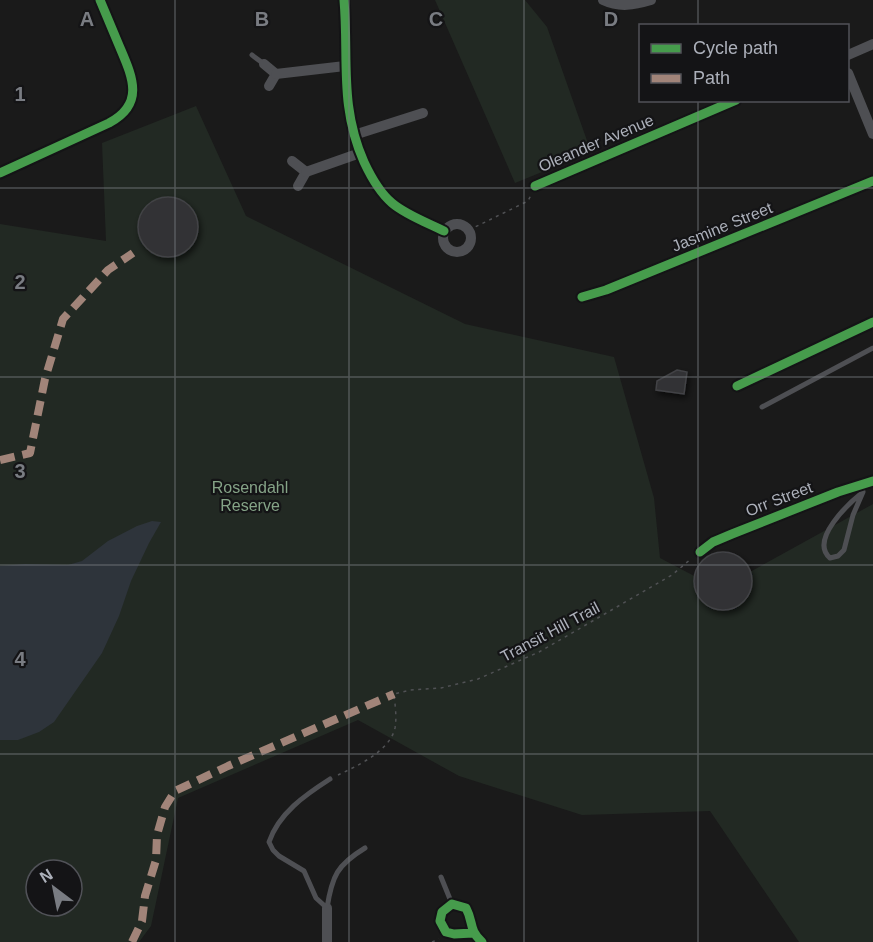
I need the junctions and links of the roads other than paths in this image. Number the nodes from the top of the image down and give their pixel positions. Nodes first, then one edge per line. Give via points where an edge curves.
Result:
1 (100, 0) edge
2 (344, 0) edge
3 (603, 0) edge
4 (651, 0) edge
5 (873, 44) edge
6 (252, 55) dead end
7 (849, 55) edge
8 (264, 64) joint
9 (345, 66) junction
10 (276, 74) junction
11 (849, 75) edge
12 (269, 86) dead end
13 (731, 102) edge
14 (423, 113) dead end
15 (873, 134) edge
16 (354, 135) junction
17 (360, 153) junction
18 (292, 161) dead end
19 (306, 172) junction
20 (0, 173) edge
21 (873, 181) edge
22 (298, 186) dead end
23 (535, 186) road end
24 (444, 231) junction
25 (582, 297) dead end
26 (873, 322) edge
27 (873, 348) edge
28 (737, 386) dead end
29 (762, 407) dead end
30 (866, 486) edge
31 (700, 552) road end
32 (330, 779) road end
33 (365, 848) dead end
34 (441, 877) dead end
35 (452, 904) junction
36 (327, 908) junction
37 (473, 933) junction
38 (327, 942) edge
39 (482, 942) edge

1 - 20 street via 132,74 129,105 109,123
2 - 9 street
3 - 4 street via 628,6
5 - 7 street
6 - 8 lane
8 - 10 street
9 - 10 street
9 - 16 street via 346,97
10 - 12 street
11 - 15 street
13 - 23 street, Oleander Avenue
14 - 16 street
16 - 17 street
17 - 19 street
17 - 24 street via 377,188 390,202
18 - 19 street
19 - 22 street
21 - 25 street, Jasmine Street
24 - 24 street via 444,244 454,251 470,243 469,230 459,224
26 - 28 street
27 - 29 lane
30 - 30 lane via 828,530 824,546 830,558 844,550
30 - 31 street, Orr Street via 838,492 732,534
32 - 36 lane via 299,800 269,842 279,856 304,871 316,898
33 - 36 lane via 339,868
34 - 35 lane
35 - 37 street via 468,910
35 - 37 street via 440,916 443,929 450,934
36 - 38 street
37 - 39 street

